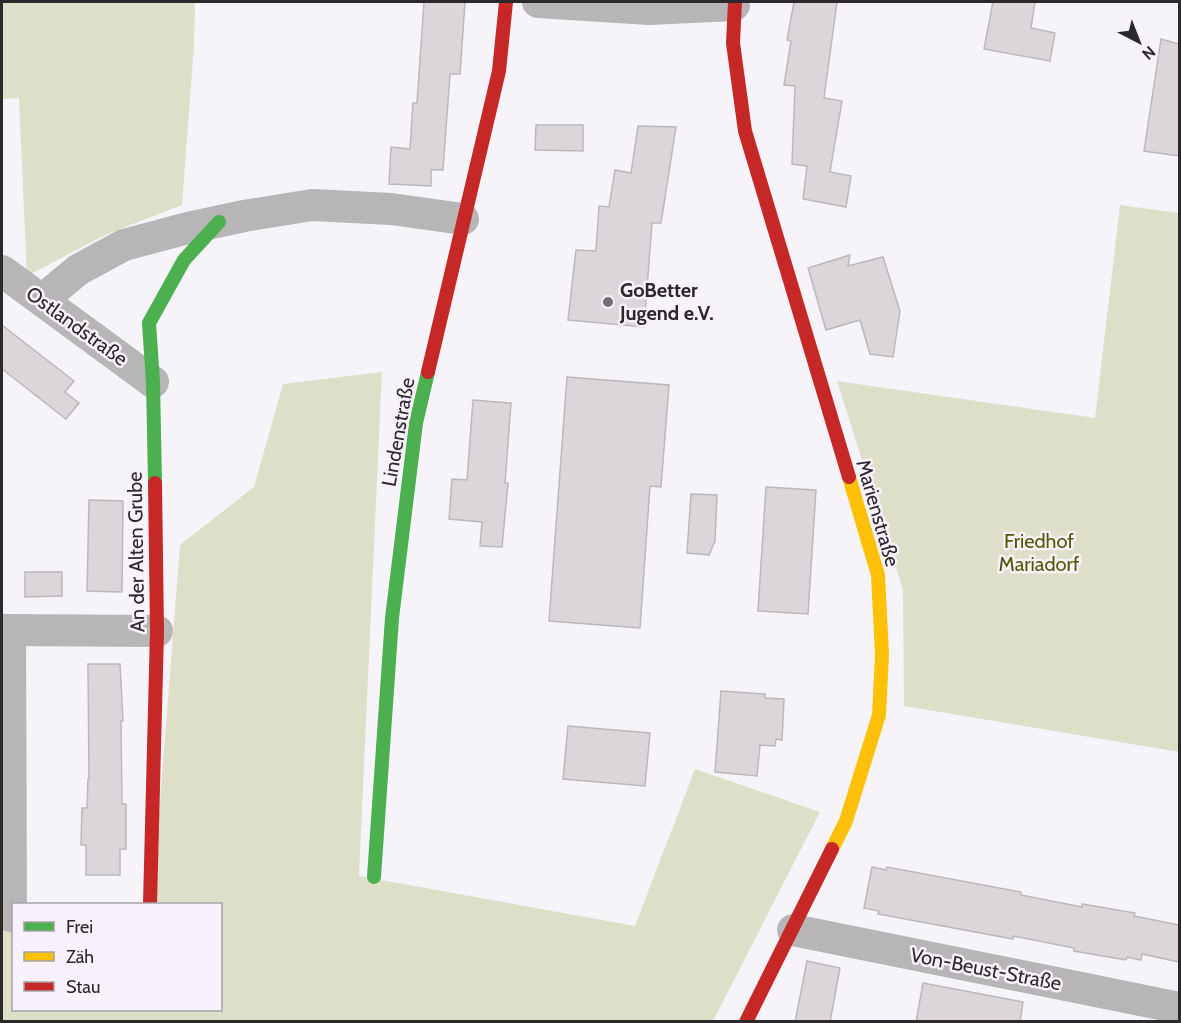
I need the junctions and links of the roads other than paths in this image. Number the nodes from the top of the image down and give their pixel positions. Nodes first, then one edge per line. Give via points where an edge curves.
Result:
1 (506, 2) edge
2 (538, 2) edge
3 (735, 3) edge
4 (463, 219) junction
5 (219, 222) junction
6 (2, 271) edge
7 (42, 300) junction
8 (153, 382) junction
9 (6, 630) edge
10 (157, 631) junction
11 (374, 877) dead end
12 (150, 903) edge
13 (11, 916) dead end
14 (793, 930) junction
15 (1179, 1008) edge
16 (746, 1022) edge

1 - 4 street, Lindenstraße via 499,70
2 - 3 street via 650,9
3 - 14 street, Marienstraße via 733,43 746,131 878,576 882,654 879,715 846,822
4 - 5 street via 391,208 312,205
4 - 11 street, Lindenstraße via 416,423 392,618
5 - 7 street via 124,245 78,270
5 - 8 street, An der Alten Grube via 184,260 149,323
6 - 7 street, Ostlandstraße
7 - 8 street, Ostlandstraße
8 - 10 street, An der Alten Grube
9 - 10 street
9 - 13 street
10 - 12 street, An der Alten Grube
14 - 15 street, Von-Beust-Straße
14 - 16 street, Marienstraße

